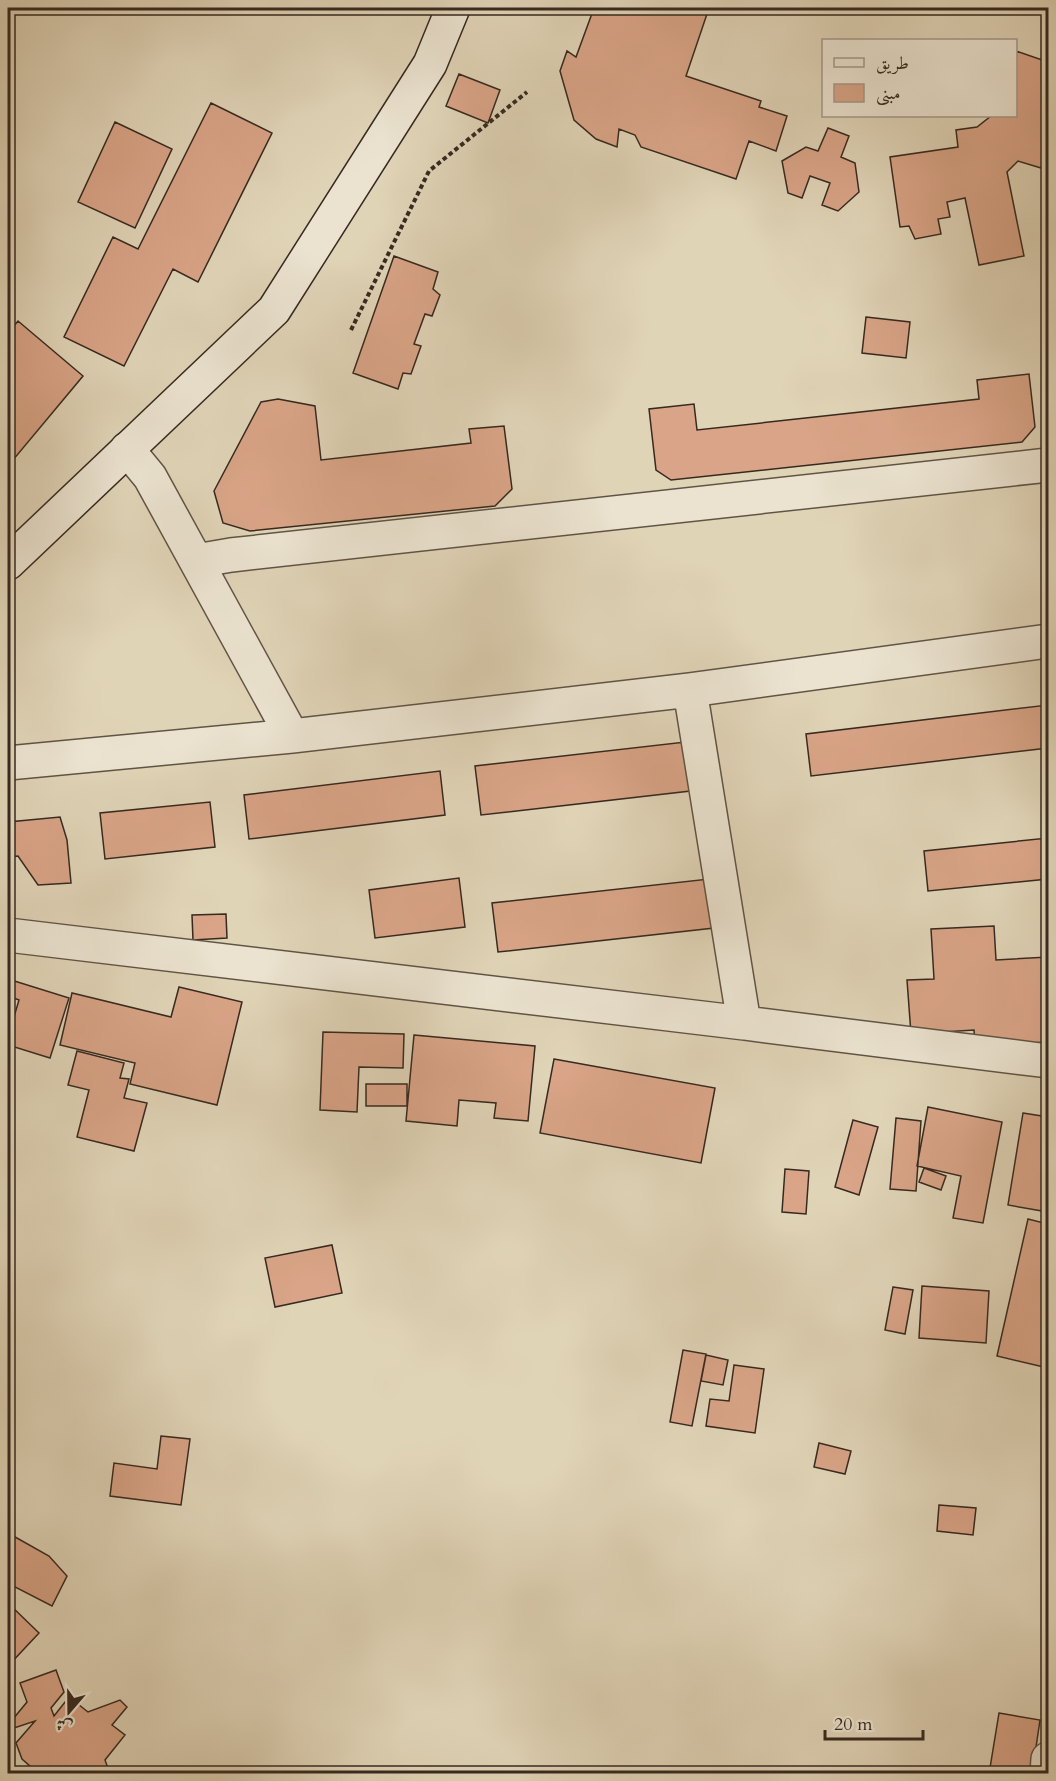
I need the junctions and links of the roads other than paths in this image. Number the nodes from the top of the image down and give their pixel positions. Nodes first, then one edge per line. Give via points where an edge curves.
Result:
1 (453, 8) edge
2 (127, 449) junction
3 (1048, 465) edge
4 (196, 561) junction
5 (8, 563) edge
6 (1048, 641) edge
7 (690, 690) junction
8 (292, 736) junction
9 (8, 763) edge
10 (8, 934) edge
11 (744, 1023) junction
12 (1048, 1061) edge
13 (1048, 1759) edge
14 (1047, 1773) edge

1 - 2 street via 430,64 274,310
2 - 4 street via 150,477
2 - 5 street
3 - 4 street
4 - 8 street
6 - 7 street
7 - 8 street
7 - 11 street
8 - 9 street
10 - 11 street
11 - 12 street
13 - 14 street

